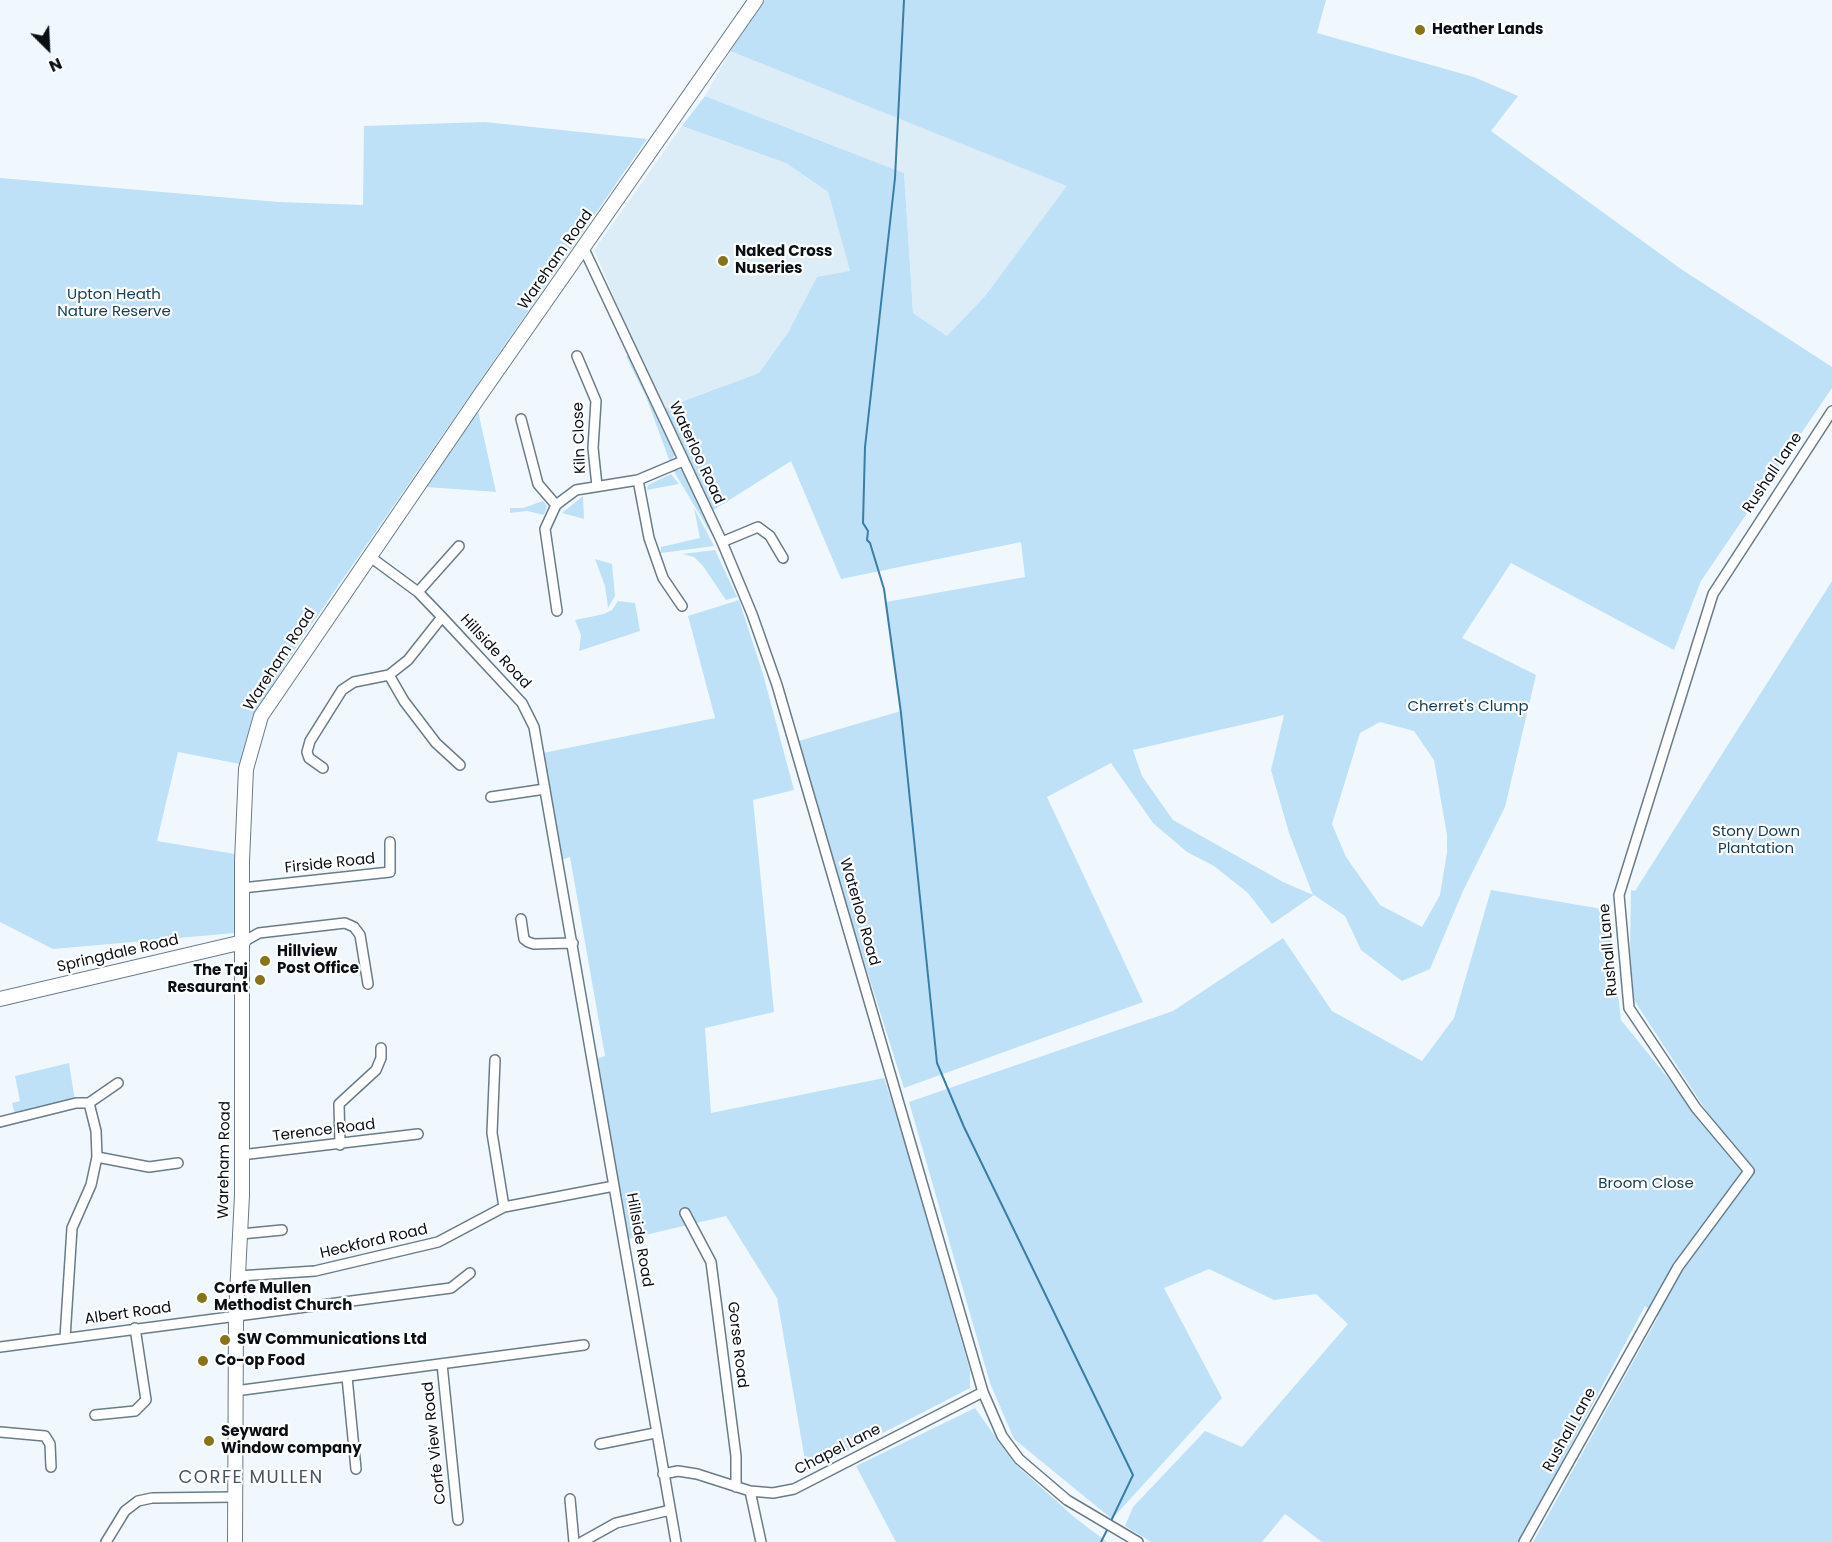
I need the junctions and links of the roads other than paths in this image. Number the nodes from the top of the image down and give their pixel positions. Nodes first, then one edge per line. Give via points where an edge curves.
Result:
1 (756, 0) edge
2 (584, 249) junction
3 (577, 356) dead end
4 (1832, 411) edge
5 (521, 418) dead end
6 (683, 461) junction
7 (638, 480) junction
8 (597, 486) junction
9 (556, 505) junction
10 (722, 542) junction
11 (459, 546) dead end
12 (369, 556) junction
13 (783, 558) dead end
14 (418, 592) junction
15 (682, 606) dead end
16 (557, 611) dead end
17 (442, 617) junction
18 (389, 675) junction
19 (460, 765) dead end
20 (323, 768) dead end
21 (545, 789) junction
22 (491, 797) dead end
23 (390, 842) dead end
24 (242, 888) junction
25 (521, 920) dead end
26 (243, 942) junction
27 (573, 943) junction
28 (368, 984) dead end
29 (0, 999) edge
30 (381, 1048) dead end
31 (495, 1060) dead end
32 (118, 1083) dead end
33 (89, 1103) junction
34 (0, 1122) edge
35 (413, 1138) dead end
36 (340, 1145) junction
37 (242, 1155) junction
38 (97, 1157) junction
39 (178, 1163) dead end
40 (614, 1186) junction
41 (504, 1207) junction
42 (685, 1213) dead end
43 (282, 1230) dead end
44 (241, 1234) junction
45 (470, 1273) dead end
46 (238, 1276) junction
47 (236, 1315) junction
48 (135, 1328) junction
49 (65, 1338) junction
50 (584, 1345) dead end
51 (0, 1347) edge
52 (442, 1364) junction
53 (347, 1377) junction
54 (235, 1390) junction
55 (983, 1392) junction
56 (96, 1415) dead end
57 (0, 1432) edge
58 (655, 1433) junction
59 (600, 1444) dead end
60 (51, 1467) dead end
61 (356, 1469) dead end
62 (663, 1474) junction
63 (736, 1487) junction
64 (750, 1491) junction
65 (235, 1497) junction
66 (570, 1498) dead end
67 (670, 1510) junction
68 (459, 1520) dead end
69 (106, 1542) edge
70 (235, 1542) edge
71 (574, 1542) edge
72 (582, 1542) edge
73 (676, 1542) edge
74 (761, 1542) edge
75 (1138, 1542) edge
76 (1524, 1542) edge

1 - 2 street, Wareham Road
2 - 6 street, Waterloo Road
2 - 12 street, Wareham Road
3 - 8 street, Kiln Close via 596,401 593,448
4 - 76 street, Rushall Lane via 1713,594 1619,895 1629,1008 1696,1108 1749,1171 1678,1267
5 - 9 street via 538,484
6 - 7 street
6 - 10 street, Waterloo Road
7 - 8 street
7 - 15 street via 649,537 663,578
8 - 9 street via 576,490
9 - 16 street via 545,529
10 - 13 street via 758,527 770,536
10 - 55 street, Waterloo Road via 777,685
11 - 14 street
12 - 14 street, Hillside Road
12 - 24 street, Wareham Road via 261,716 246,769
14 - 17 street, Hillside Road
17 - 18 street via 408,660
17 - 21 street, Hillside Road via 522,702 534,727
18 - 19 street via 436,743
18 - 20 street via 354,682 342,690 307,752
21 - 22 street
21 - 27 street, Hillside Road
23 - 24 street, Firside Road via 390,872
24 - 26 street, Wareham Road
25 - 27 street via 528,942
26 - 28 street via 259,933 345,923 360,935
26 - 29 street, Springdale Road
26 - 37 street, Wareham Road
27 - 40 street, Hillside Road
30 - 36 street via 376,1070 339,1104
31 - 41 street via 492,1133
32 - 33 street
33 - 34 street
33 - 38 street
35 - 36 street, Terence Road
36 - 37 street, Terence Road
37 - 44 street, Wareham Road
38 - 39 street via 149,1167
38 - 49 street via 91,1185 72,1228
40 - 41 street, Heckford Road
40 - 58 street, Hillside Road
41 - 46 street, Heckford Road via 438,1242 315,1271
42 - 63 street, Gorse Road via 711,1262 736,1456
43 - 44 street
44 - 46 street, Wareham Road
45 - 47 street, Albert Road via 451,1288
46 - 47 street, Wareham Road
47 - 48 street, Albert Road
47 - 54 street, Wareham Road
48 - 49 street, Albert Road
48 - 56 street via 146,1400 135,1411
49 - 51 street, Albert Road
50 - 52 street, Corfe View Road
52 - 53 street, Corfe View Road
52 - 68 street, Corfe View Road
53 - 54 street, Corfe View Road
53 - 61 street
54 - 65 street, Wareham Road
55 - 64 street, Chapel Lane via 794,1489
55 - 75 street, Waterloo Road via 1002,1436 1019,1459 1067,1500
57 - 60 street via 45,1437 50,1444
58 - 59 street
58 - 62 street, Hillside Road
62 - 63 street, Chapel Lane via 697,1474
62 - 67 street, Hillside Road
63 - 64 street, Chapel Lane
64 - 74 street
65 - 69 street via 138,1501 125,1510
65 - 70 street, Wareham Road
66 - 71 street
67 - 72 street via 616,1523
67 - 73 street, Hillside Road

